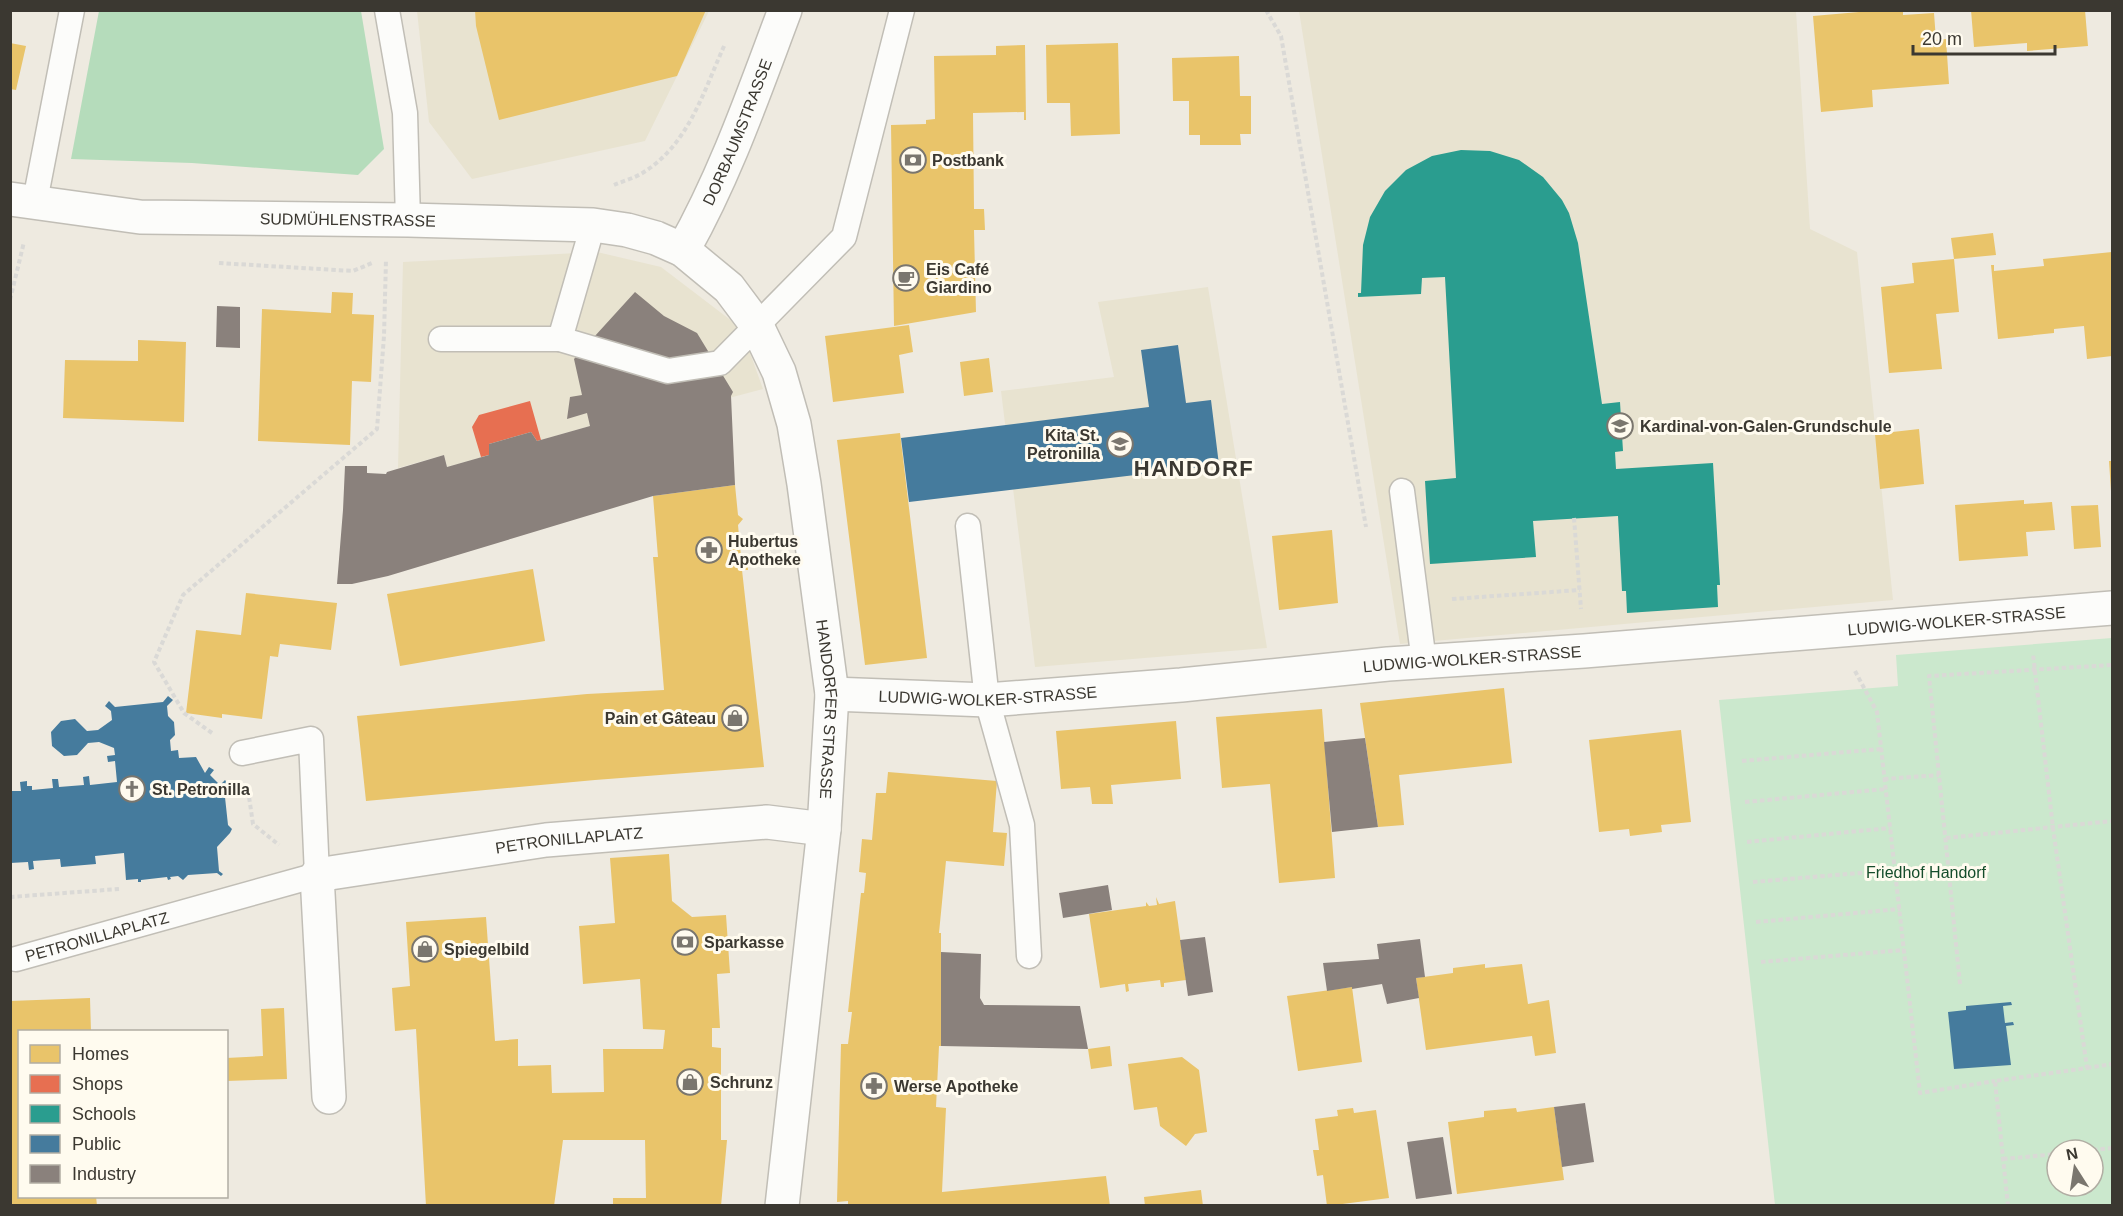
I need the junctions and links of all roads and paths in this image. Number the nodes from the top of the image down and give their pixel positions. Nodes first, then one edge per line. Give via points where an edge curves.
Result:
1 (72, 10) edge
2 (387, 10) edge
3 (785, 10) edge
4 (902, 10) edge
5 (1266, 10) edge
6 (726, 41) dead end
7 (643, 173) dead end
8 (23, 200) edge
9 (408, 220) junction
10 (593, 225) junction
11 (26, 235) dead end
12 (683, 250) junction
13 (396, 256) dead end
14 (386, 257) junction
15 (214, 262) dead end
16 (10, 300) edge
17 (756, 324) junction
18 (441, 339) dead end
19 (560, 339) junction
20 (1402, 490) dead end
21 (1574, 518) dead end
22 (968, 526) dead end
23 (1368, 538) dead end
24 (1580, 590) junction
25 (1416, 601) junction
26 (2112, 608) edge
27 (2028, 615) junction
28 (1834, 630) junction
29 (1584, 651) junction
30 (1424, 662) junction
31 (2112, 665) edge
32 (2035, 669) junction
33 (832, 694) junction
34 (987, 700) junction
35 (1881, 748) junction
36 (242, 753) junction
37 (1743, 761) dead end
38 (1939, 775) junction
39 (1884, 779) junction
40 (1886, 789) junction
41 (1745, 802) dead end
42 (2112, 821) edge
43 (1890, 828) junction
44 (2052, 828) junction
45 (824, 829) junction
46 (1946, 838) junction
47 (1747, 842) dead end
48 (1895, 870) junction
49 (317, 875) junction
50 (1753, 882) dead end
51 (1899, 909) junction
52 (1756, 922) dead end
53 (1904, 950) junction
54 (1029, 956) dead end
55 (16, 959) dead end
56 (1761, 962) dead end
57 (1960, 984) dead end
58 (2112, 1064) edge
59 (2087, 1068) junction
60 (1995, 1081) junction
61 (329, 1097) dead end
62 (2045, 1155) edge
63 (2003, 1159) junction
64 (782, 1206) edge
65 (2008, 1206) edge

1 - 8 lane
2 - 9 lane via 405,113
3 - 12 street, DORBAUMSTRASSE via 730,156
4 - 17 lane via 844,237
5 - 23 path via 1281,36
6 - 7 path via 685,132 668,154
8 - 9 street, SUDMÜHLENSTRASSE via 140,217
9 - 10 street, SUDMÜHLENSTRASSE
10 - 12 street, SUDMÜHLENSTRASSE via 627,230
10 - 19 lane
11 - 16 path
12 - 17 street, HANDORFER STRASSE via 729,288
13 - 14 path
14 - 15 path via 353,271
14 - 36 path via 377,429 183,595 154,662 184,713
17 - 19 lane via 720,363 668,371
17 - 33 street, HANDORFER STRASSE via 779,372 794,424
18 - 19 lane
20 - 25 lane
21 - 24 path
22 - 34 lane
24 - 25 path
24 - 29 path
25 - 30 lane
26 - 27 street, LUDWIG-WOLKER-STRASSE
27 - 28 street, LUDWIG-WOLKER-STRASSE
27 - 32 path
28 - 29 street, LUDWIG-WOLKER-STRASSE
28 - 35 path via 1877,712
29 - 30 street, LUDWIG-WOLKER-STRASSE
30 - 34 street, LUDWIG-WOLKER-STRASSE
31 - 32 path
32 - 38 path via 1929,676
32 - 44 path
33 - 34 street, LUDWIG-WOLKER-STRASSE
33 - 45 street, HANDORFER STRASSE
34 - 54 lane via 1022,825
35 - 37 path
35 - 39 path
36 - 49 path via 253,824
36 - 49 lane via 311,739
38 - 39 path
38 - 46 path
39 - 40 path
40 - 41 path
40 - 43 path
42 - 44 path
43 - 47 path
43 - 48 path
44 - 46 path
44 - 59 path
45 - 49 street, PETRONILLAPLATZ via 767,822 546,840
45 - 64 street, HANDORFER STRASSE
46 - 57 path
48 - 50 path
48 - 51 path
49 - 55 lane, PETRONILLAPLATZ
49 - 61 street
51 - 52 path
51 - 53 path
53 - 56 path
53 - 60 path via 1920,1093
58 - 59 path
59 - 60 path
60 - 63 path
62 - 63 path
63 - 65 path

